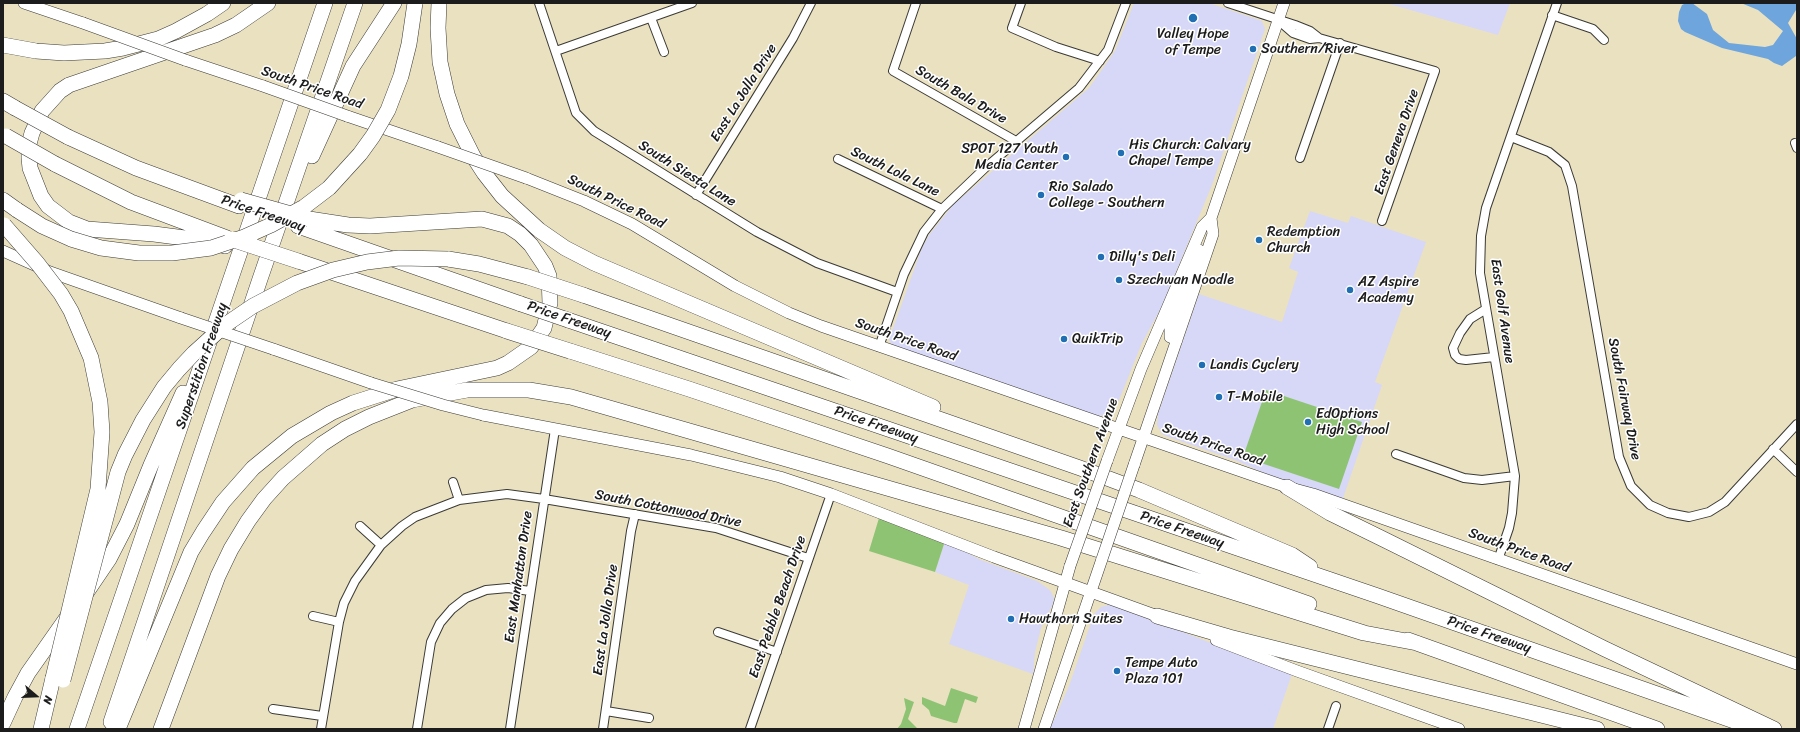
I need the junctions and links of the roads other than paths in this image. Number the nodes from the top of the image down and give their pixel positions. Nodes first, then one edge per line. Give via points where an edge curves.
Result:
1 (24, 3) edge
2 (224, 3) edge
3 (268, 3) edge
4 (325, 3) edge
5 (355, 3) edge
6 (394, 3) edge
7 (415, 3) edge
8 (439, 3) edge
9 (539, 3) edge
10 (692, 3) edge
11 (811, 3) edge
12 (916, 3) edge
13 (1021, 3) edge
14 (1126, 3) edge
15 (1228, 3) edge
16 (1284, 3) edge
17 (1557, 3) edge
18 (1552, 15) junction
19 (650, 18) junction
20 (1278, 20) junction
21 (1604, 40) dead end
22 (1340, 43) junction
23 (3, 44) edge
24 (556, 52) junction
25 (664, 52) dead end
26 (1100, 61) junction
27 (9, 105) edge
28 (4, 135) edge
29 (1511, 137) junction
30 (1016, 141) junction
31 (1300, 158) dead end
32 (838, 159) dead end
33 (696, 195) junction
34 (3, 200) edge
35 (942, 209) junction
36 (1211, 218) junction
37 (1382, 221) dead end
38 (304, 223) junction
39 (4, 224) edge
40 (1202, 227) junction
41 (228, 243) junction
42 (3, 251) edge
43 (260, 279) junction
44 (898, 292) junction
45 (1486, 309) junction
46 (220, 313) junction
47 (1177, 340) junction
48 (879, 347) junction
49 (1494, 357) junction
50 (1797, 424) edge
51 (555, 429) junction
52 (1118, 429) junction
53 (989, 435) junction
54 (1144, 437) junction
55 (1773, 449) junction
56 (1396, 454) dead end
57 (1797, 472) edge
58 (1515, 476) junction
59 (452, 482) dead end
60 (1287, 487) junction
61 (831, 494) junction
62 (544, 499) junction
63 (458, 500) junction
64 (635, 514) junction
65 (360, 526) dead end
66 (381, 545) junction
67 (808, 558) junction
68 (1498, 560) junction
69 (1328, 578) junction
70 (1065, 583) junction
71 (530, 591) junction
72 (1091, 592) junction
73 (313, 616) dead end
74 (1157, 616) junction
75 (339, 622) junction
76 (718, 632) dead end
77 (1417, 644) junction
78 (777, 652) junction
79 (1797, 664) edge
80 (58, 679) junction
81 (1336, 706) dead end
82 (273, 709) dead end
83 (606, 711) junction
84 (322, 716) junction
85 (649, 718) dead end
86 (3, 723) edge
87 (41, 729) edge
88 (50, 729) edge
89 (77, 729) edge
90 (109, 729) edge
91 (118, 729) edge
92 (161, 729) edge
93 (321, 729) edge
94 (417, 729) edge
95 (510, 729) edge
96 (603, 729) edge
97 (750, 729) edge
98 (1024, 729) edge
99 (1044, 729) edge
100 (1328, 729) edge
101 (1459, 729) edge
102 (1597, 729) edge
103 (1657, 729) edge
104 (1756, 729) edge
105 (1774, 729) edge

1 - 48 main road, South Price Road, bridge via 526,178 584,201 632,224 735,286 789,313
2 - 23 highway via 176,31 158,39 123,48 64,53 36,51
3 - 41 highway via 236,25 215,35 69,85 42,111 30,144 30,168 41,196 48,206 69,222 87,229
4 - 46 highway, Superstition Freeway
5 - 43 highway, Superstition Freeway
6 - 43 highway via 343,85
7 - 34 highway, bridge via 409,44 399,82 388,110 373,136 328,188 304,207 271,226 211,248 172,253 139,253 101,248 71,239 42,226
8 - 53 highway via 440,62 457,124 484,173 502,196 539,230 565,248 594,263 973,424
9 - 24 street, South Siesta Lane
10 - 19 street
11 - 33 street, East La Jolla Drive via 793,38
12 - 30 street, South Bala Drive via 893,71
13 - 26 street via 1012,28 1056,47
14 - 26 street via 1112,40
15 - 20 street
16 - 20 main road, East Southern Avenue
17 - 18 street, East Golf Avenue
18 - 21 street via 1594,29
18 - 29 street, East Golf Avenue
19 - 24 street
19 - 25 street
20 - 22 street via 1310,31 1319,38
20 - 36 main road, East Southern Avenue
22 - 31 street
22 - 37 street, East Geneva Drive via 1435,71
24 - 33 street, South Siesta Lane via 576,113 594,131
26 - 30 street via 1079,88
27 - 38 highway, Price Freeway, bridge via 68,137 136,168
28 - 41 highway, Price Freeway, bridge via 131,202
29 - 45 street, East Golf Avenue via 1486,208 1481,236 1480,273
29 - 55 street, South Fairway Drive via 1549,152 1565,165 1572,186 1620,457 1631,486 1650,505 1668,513 1688,517 1702,514 1725,502
30 - 35 street
32 - 35 street, South Lola Lane
33 - 44 street, South Siesta Lane via 757,232 817,263
35 - 44 street via 924,232
36 - 40 main road, East Southern Avenue
36 - 47 main road, East Southern Avenue via 1213,234
38 - 69 highway, Price Freeway, bridge via 521,304
38 - 91 highway via 370,226 482,219 508,226 531,245 549,276 550,303 544,328 531,347 508,364 397,389 352,403 331,412 297,433 253,468 223,502 191,552
39 - 80 highway, bridge via 62,294 91,358 100,402 102,432 98,489
40 - 47 main road via 1198,254 1170,329 1170,337
40 - 52 main road, East Southern Avenue
41 - 77 highway, Price Freeway, bridge via 689,389 888,456
42 - 51 main road, bridge via 50,272 371,383 443,405
43 - 90 highway, Superstition Freeway
44 - 48 street
45 - 49 street, East Golf Avenue
45 - 49 street via 1470,320 1452,348 1454,356 1459,359
46 - 86 highway via 119,540 91,587 35,661
46 - 89 highway, Superstition Freeway
47 - 54 main road, East Southern Avenue
48 - 52 main road, South Price Road
49 - 58 street, East Golf Avenue
50 - 55 street, South Fairway Drive
51 - 61 main road via 719,461
51 - 62 street, East Manhatton Drive
52 - 54 main road, South Price Road
52 - 70 main road, East Southern Avenue, bridge
53 - 69 highway via 1138,490 1292,555
53 - 80 highway, bridge via 583,295 479,264 448,259 399,258 333,270 297,283 253,306 194,353 164,387 143,420 118,472
54 - 60 main road, South Price Road
54 - 72 main road, East Southern Avenue, bridge
55 - 57 street
56 - 58 street via 1464,478 1482,480
58 - 68 street, East Golf Avenue via 1509,528
59 - 63 street
60 - 68 main road, South Price Road
60 - 105 highway via 1330,513 1380,538
61 - 67 street, East Pebble Beach Drive
61 - 70 main road
62 - 63 street, South Cottonwood Drive via 507,494
62 - 64 street, South Cottonwood Drive
62 - 71 street, East Manhatton Drive
63 - 66 street, South Cottonwood Drive via 415,517
64 - 67 street, South Cottonwood Drive via 716,528
64 - 83 street, East La Jolla Drive
65 - 66 street
66 - 75 street, South Cottonwood Drive via 355,581 344,603
67 - 78 street, East Pebble Beach Drive
68 - 79 main road, South Price Road
69 - 104 highway, Price Freeway
70 - 72 main road
70 - 98 main road, East Southern Avenue
71 - 94 street via 508,588 486,590 466,598 440,623 430,648
71 - 95 street, East Manhatton Drive
72 - 74 main road
72 - 99 main road, East Southern Avenue
73 - 75 street
74 - 101 main road via 1297,671
74 - 102 highway via 1229,637
75 - 84 street, South Cottonwood Drive
76 - 78 street
77 - 92 highway via 1364,633 1068,540 578,399 529,390 467,390 412,400 345,429 322,444 283,478 264,499 231,549 218,576
77 - 103 highway, Price Freeway
78 - 97 street, East Pebble Beach Drive
80 - 87 highway
80 - 88 highway
81 - 100 street
82 - 84 street
83 - 85 street
83 - 96 street, East La Jolla Drive
84 - 93 street, South Cottonwood Drive

